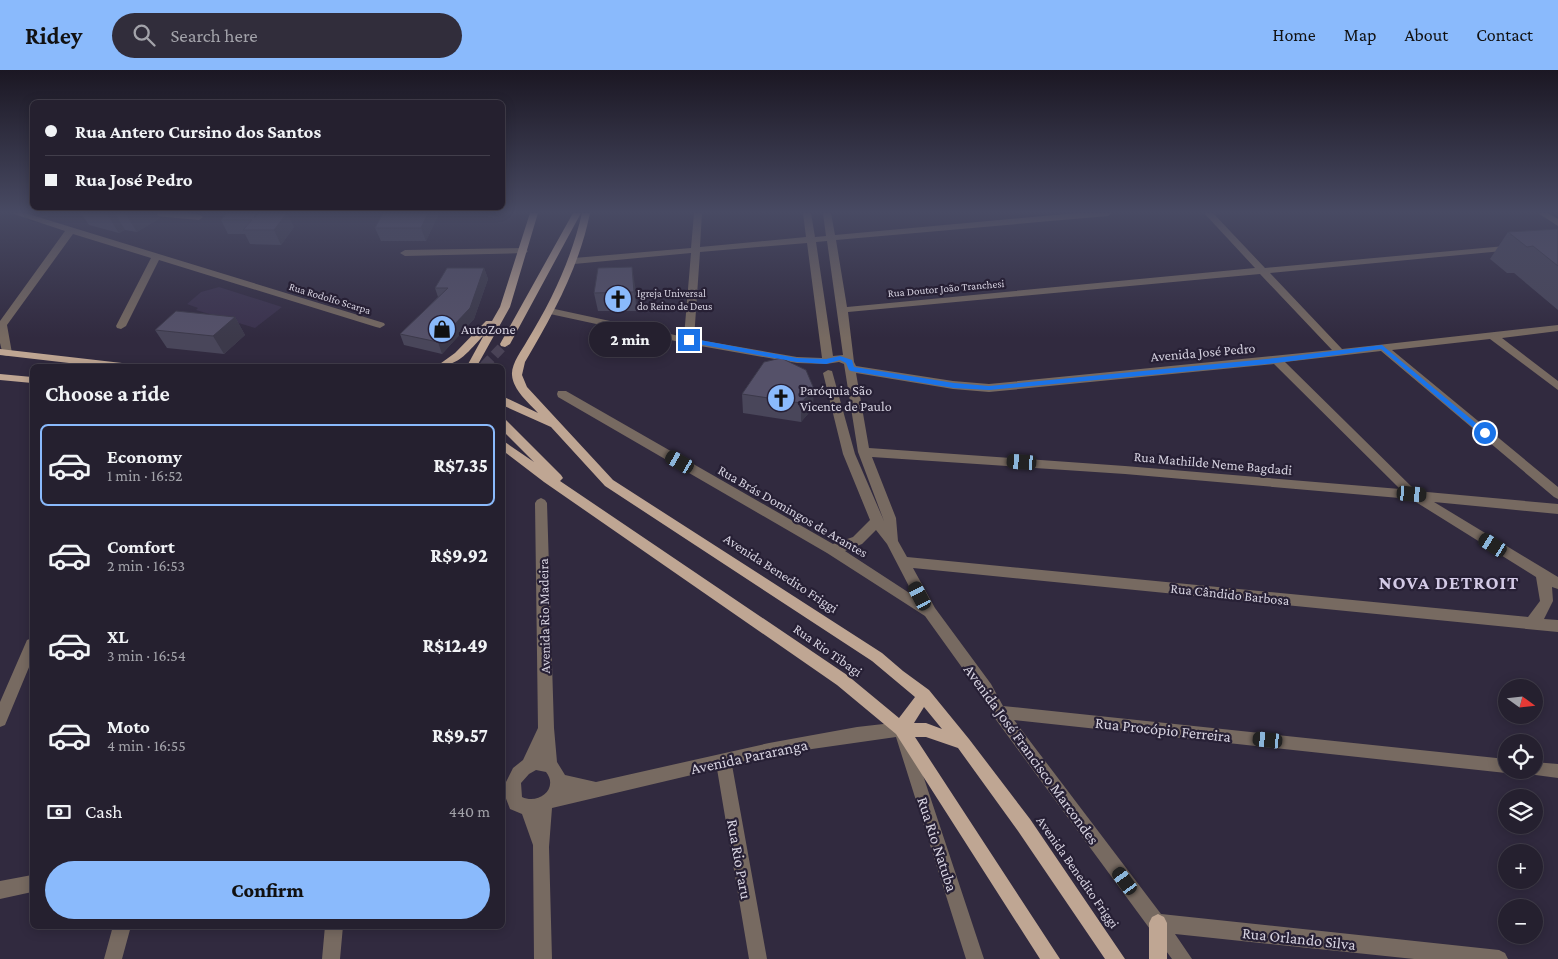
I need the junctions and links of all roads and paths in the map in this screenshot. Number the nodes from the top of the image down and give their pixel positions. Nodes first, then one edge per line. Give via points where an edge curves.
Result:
1 (53, 254) edge
2 (151, 254) edge
3 (523, 254) edge
4 (554, 254) edge
5 (576, 254) edge
6 (653, 254) edge
7 (695, 254) edge
8 (813, 254) edge
9 (833, 254) edge
10 (1247, 254) edge
11 (1443, 254) edge
12 (156, 256) junction
13 (574, 261) junction
14 (1264, 272) junction
15 (505, 306) junction
16 (843, 310) junction
17 (550, 311) junction
18 (1, 325) edge
19 (380, 325) dead end
20 (120, 326) dead end
21 (1558, 328) edge
22 (1493, 336) junction
23 (689, 340) junction
24 (505, 344) tunnel mouth
25 (1382, 347) junction
26 (1339, 352) junction
27 (4, 353) edge
28 (1276, 360) junction
29 (104, 364) edge
30 (445, 364) edge
31 (473, 364) edge
32 (827, 366) junction
33 (850, 368) junction
34 (0, 377) edge
35 (30, 380) edge
36 (1558, 386) edge
37 (562, 394) dead end
38 (505, 401) edge
39 (554, 425) junction
40 (505, 426) edge
41 (505, 447) edge
42 (864, 452) junction
43 (1412, 494) junction
44 (1558, 494) edge
45 (578, 500) junction
46 (542, 503) dead end
47 (1558, 509) edge
48 (876, 520) junction
49 (892, 541) junction
50 (832, 549) junction
51 (902, 562) junction
52 (1542, 575) junction
53 (1558, 584) edge
54 (930, 612) junction
55 (1532, 623) junction
56 (1558, 626) edge
57 (30, 649) edge
58 (924, 694) junction
59 (1000, 712) junction
60 (0, 720) edge
61 (546, 728) junction
62 (901, 729) junction
63 (964, 744) junction
64 (723, 760) junction
65 (529, 765) junction
66 (550, 765) junction
67 (1498, 765) edge
68 (1543, 770) edge
69 (1558, 771) edge
70 (560, 781) junction
71 (507, 784) edge
72 (598, 790) junction
73 (529, 804) edge
74 (30, 884) edge
75 (0, 890) edge
76 (1158, 923) junction
77 (121, 929) edge
78 (334, 929) edge
79 (114, 959) edge
80 (330, 959) edge
81 (543, 959) edge
82 (758, 959) edge
83 (975, 959) edge
84 (1051, 959) edge
85 (1116, 959) edge
86 (1158, 959) edge
87 (1183, 959) edge
88 (1499, 959) edge

1 - 18 street
2 - 12 street, Rua Rodolfo Scarpa
3 - 15 main road
4 - 24 main road
5 - 13 main road, Avenida Benedito Friggi
6 - 13 street
7 - 23 street
8 - 32 street, Avenida José Francisco Marcondes
9 - 16 street, Avenida José Francisco Marcondes
10 - 14 street
11 - 14 street, Rua Doutor João Tranchesi
12 - 19 street, Rua Rodolfo Scarpa
12 - 20 street
13 - 17 main road, Avenida Benedito Friggi
14 - 16 street, Rua Doutor João Tranchesi
14 - 26 street
15 - 30 main road via 474,341
15 - 31 main road
16 - 33 street, Avenida José Francisco Marcondes
17 - 23 street
17 - 39 main road, Avenida Benedito Friggi via 520,362 517,375 522,388
18 - 27 street
21 - 22 street, Avenida José Pedro
22 - 25 street, Avenida José Pedro
22 - 36 street
23 - 32 street
25 - 26 street, Avenida José Pedro
25 - 44 street
26 - 28 street, Avenida José Pedro
27 - 29 main road
28 - 33 street, Avenida José Pedro via 989,388
28 - 43 street
32 - 33 street via 837,376
32 - 33 street via 840,358
32 - 48 street, Avenida José Francisco Marcondes via 849,454
33 - 42 street, Avenida José Francisco Marcondes
34 - 35 main road
37 - 50 street, Rua Brás Domingos de Arantes
38 - 39 main road
39 - 58 main road, Avenida Benedito Friggi via 609,483 877,657
40 - 45 main road
41 - 45 main road, Rua Rio Tibagi
42 - 43 street, Rua Mathilde Neme Bagdadi via 1042,463
42 - 49 street, Avenida José Francisco Marcondes via 890,518
43 - 47 street, Rua Mathilde Neme Bagdadi
43 - 52 street
45 - 62 main road, Rua Rio Tibagi via 842,680
46 - 61 street, Avenida Rio Madeira
48 - 49 street, Avenida José Francisco Marcondes
48 - 50 street via 865,536 847,547
49 - 51 street, Avenida José Francisco Marcondes
50 - 54 street, Rua Brás Domingos de Arantes
51 - 54 street, Avenida José Francisco Marcondes
51 - 55 street, Rua Cândido Barbosa
52 - 53 street
52 - 55 street via 1548,595 1544,609
54 - 59 street, Avenida José Francisco Marcondes
55 - 56 street, Rua Cândido Barbosa
57 - 60 street
58 - 62 main road
58 - 63 main road, Avenida Benedito Friggi
59 - 67 street, Rua Procópio Ferreira
59 - 76 street, Avenida José Francisco Marcondes
61 - 65 street, Avenida Rio Madeira
61 - 66 street, Avenida Rio Madeira
62 - 63 main road via 926,730
62 - 64 street, Avenida Pararanga
62 - 83 street, Rua Rio Natuba
62 - 84 main road, Rua Rio Tibagi
63 - 85 main road, Avenida Benedito Friggi
64 - 72 street, Avenida Pararanga
64 - 82 street, Rua Rio Paru
65 - 66 street
65 - 71 street
66 - 70 street
68 - 69 street
70 - 72 street, Avenida Pararanga
70 - 73 street via 558,788
71 - 73 street
72 - 73 street, Avenida Pararanga
73 - 81 street via 541,847
74 - 75 street
76 - 86 main road
76 - 87 street, Avenida José Francisco Marcondes
76 - 88 street, Rua Orlando Silva
77 - 79 street
78 - 80 street

